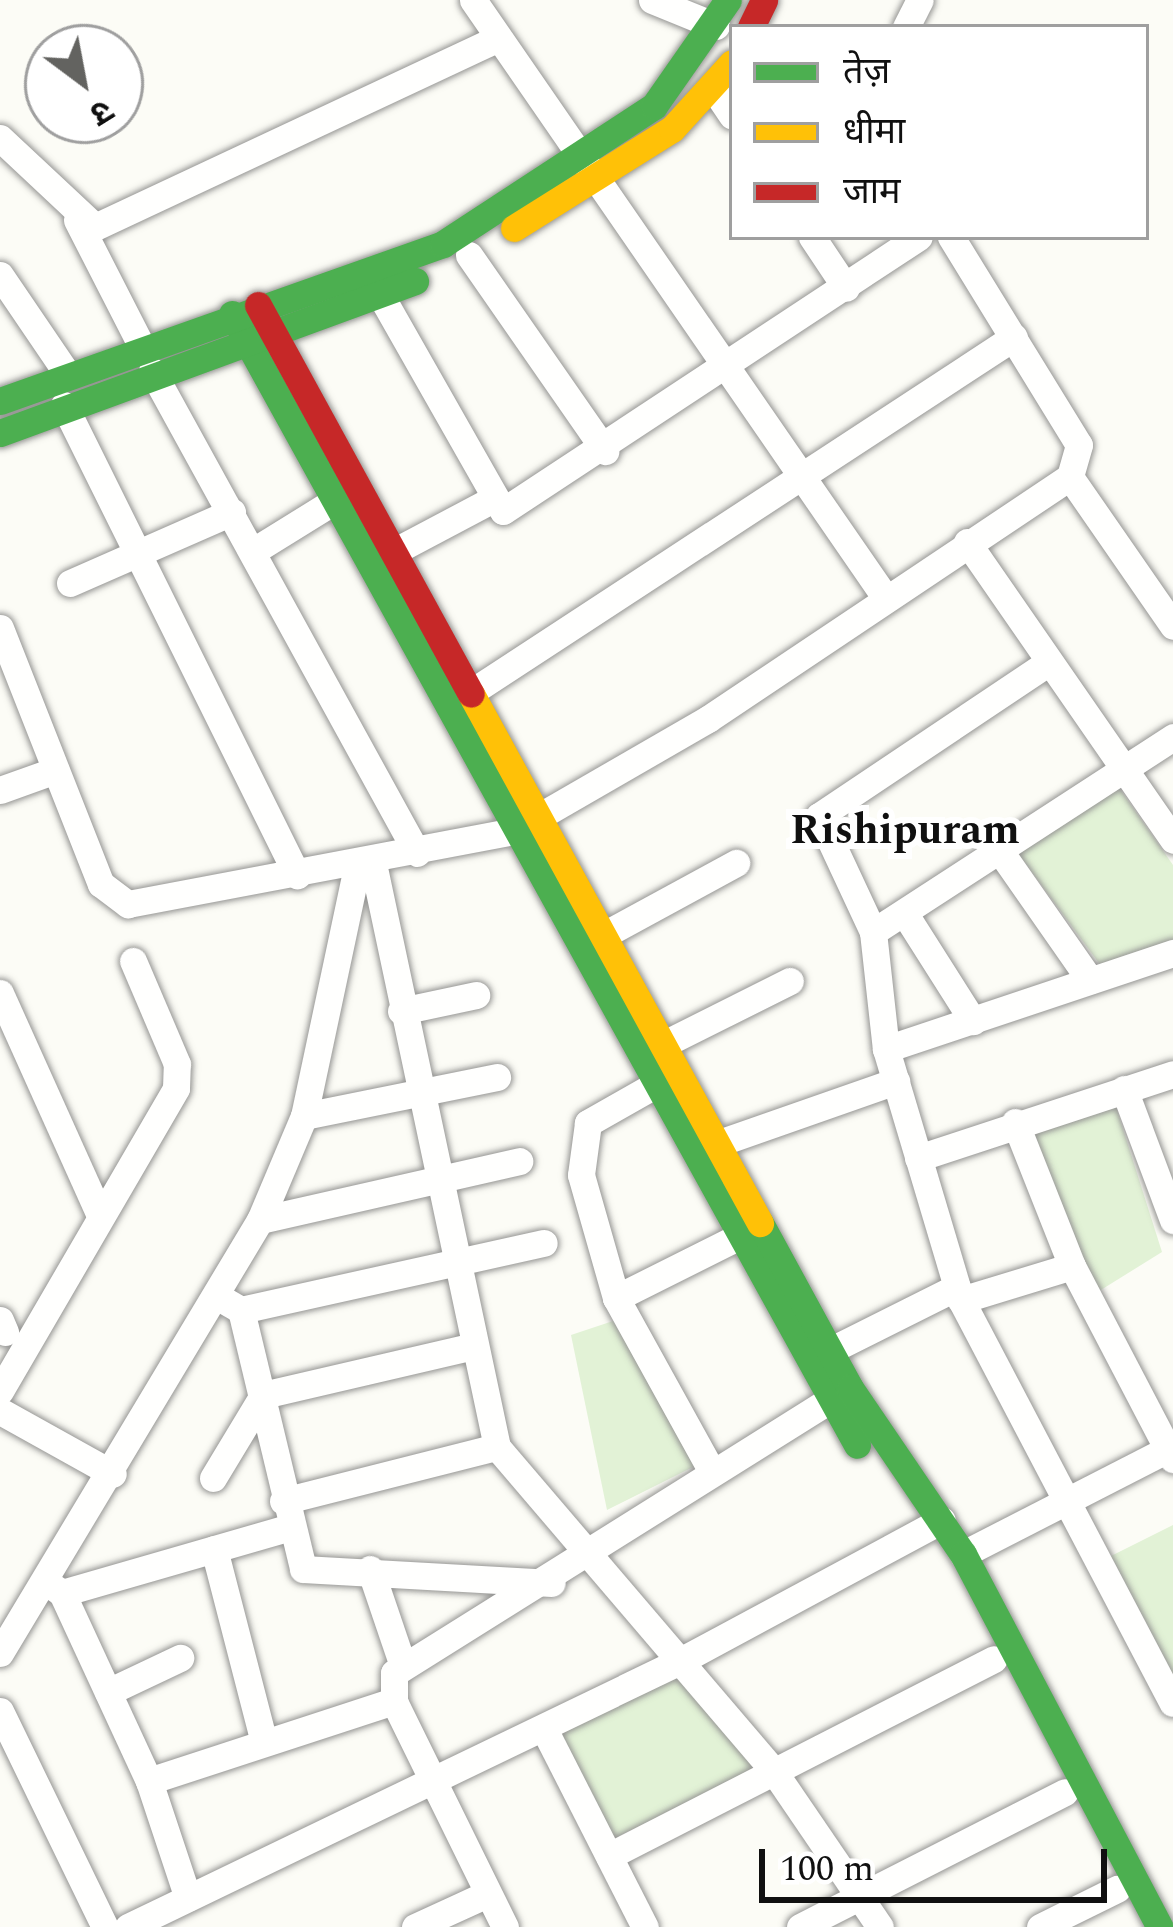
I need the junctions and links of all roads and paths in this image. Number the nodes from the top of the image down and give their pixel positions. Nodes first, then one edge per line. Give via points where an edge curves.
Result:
1 (472, 0) edge
2 (652, 0) edge
3 (720, 8) edge
4 (497, 39) junction
5 (729, 66) edge
6 (714, 89) junction
7 (729, 112) edge
8 (0, 137) edge
9 (580, 152) junction
10 (595, 178) junction
11 (76, 220) junction
12 (814, 240) edge
13 (915, 240) edge
14 (953, 240) edge
15 (469, 255) junction
16 (0, 274) edge
17 (846, 288) junction
18 (381, 296) junction
19 (245, 309) junction
20 (260, 337) junction
21 (1014, 337) junction
22 (140, 344) junction
23 (724, 368) junction
24 (152, 371) junction
25 (66, 372) junction
26 (0, 401) edge
27 (64, 405) junction
28 (0, 433) edge
29 (605, 451) junction
30 (796, 472) junction
31 (1070, 477) junction
32 (493, 500) junction
33 (334, 501) junction
34 (232, 512) junction
35 (967, 542) junction
36 (254, 550) junction
37 (393, 552) junction
38 (141, 556) junction
39 (70, 583) dead end
40 (883, 594) junction
41 (1173, 626) edge
42 (0, 628) edge
43 (1048, 662) junction
44 (470, 693) junction
45 (1173, 737) edge
46 (56, 770) junction
47 (1124, 771) junction
48 (0, 790) edge
49 (819, 816) junction
50 (526, 824) junction
51 (795, 834) dead end
52 (1173, 840) edge
53 (417, 853) junction
54 (1002, 854) junction
55 (736, 863) dead end
56 (365, 865) junction
57 (297, 875) junction
58 (905, 914) junction
59 (873, 932) junction
60 (602, 936) junction
61 (1173, 953) edge
62 (133, 961) dead end
63 (1090, 980) junction
64 (790, 981) dead end
65 (0, 993) edge
66 (476, 995) dead end
67 (401, 1011) junction
68 (973, 1022) junction
69 (662, 1045) junction
70 (886, 1049) junction
71 (1173, 1074) edge
72 (496, 1077) dead end
73 (896, 1081) junction
74 (653, 1086) junction
75 (1124, 1089) junction
76 (415, 1096) junction
77 (304, 1116) junction
78 (1015, 1122) junction
79 (716, 1144) junction
80 (918, 1158) junction
81 (519, 1161) dead end
82 (435, 1180) junction
83 (100, 1216) junction
84 (260, 1220) junction
85 (1173, 1220) edge
86 (736, 1238) junction
87 (544, 1243) dead end
88 (452, 1261) junction
89 (1072, 1267) junction
90 (959, 1293) junction
91 (616, 1298) junction
92 (230, 1304) junction
93 (474, 1346) junction
94 (829, 1351) junction
95 (0, 1391) edge
96 (837, 1394) junction
97 (263, 1396) junction
98 (0, 1411) edge
99 (497, 1448) junction
100 (1170, 1454) edge
101 (711, 1470) junction
102 (113, 1474) junction
103 (213, 1478) dead end
104 (1070, 1499) junction
105 (287, 1514) junction
106 (932, 1526) junction
107 (214, 1549) junction
108 (589, 1552) junction
109 (963, 1555) junction
110 (370, 1569) junction
111 (552, 1582) junction
112 (55, 1588) junction
113 (0, 1653) edge
114 (180, 1658) dead end
115 (994, 1659) junction
116 (682, 1660) junction
117 (403, 1666) junction
118 (109, 1692) junction
119 (1171, 1694) edge
120 (394, 1701) junction
121 (0, 1711) edge
122 (544, 1729) junction
123 (263, 1738) junction
124 (775, 1773) junction
125 (149, 1781) junction
126 (434, 1784) junction
127 (1065, 1792) junction
128 (609, 1856) junction
129 (1117, 1889) junction
130 (487, 1894) junction
131 (188, 1898) junction
132 (856, 1900) junction
133 (105, 1927) edge
134 (128, 1927) edge
135 (415, 1927) edge
136 (505, 1927) edge
137 (645, 1927) edge
138 (800, 1927) edge
139 (880, 1927) edge
140 (1040, 1927) edge
141 (1136, 1927) edge
142 (1160, 1927) edge

1 - 4 street
2 - 3 street
3 - 9 street via 654,106
4 - 9 street
4 - 11 street via 95,226
5 - 6 street
6 - 7 street
6 - 10 street
8 - 11 street via 24,150
9 - 10 street
9 - 19 street via 443,244
10 - 15 street
10 - 23 street
11 - 22 street
12 - 17 street
13 - 17 street
14 - 21 street
15 - 18 street
15 - 29 street
16 - 25 street
17 - 23 street
18 - 20 street
18 - 32 street
19 - 20 street
19 - 22 street
20 - 24 street
20 - 33 street
20 - 37 street
21 - 30 street
21 - 31 street via 1078,445
22 - 25 street
23 - 29 street
23 - 30 street
24 - 27 street
24 - 34 street
25 - 26 street
27 - 28 street
27 - 38 street
29 - 32 street via 510,510
30 - 40 street
30 - 44 street
31 - 35 street
31 - 41 street
32 - 37 street
33 - 36 street
33 - 50 street
34 - 36 street
34 - 38 street
35 - 40 street
35 - 43 street
36 - 53 street
37 - 44 street
38 - 39 street
38 - 57 street
40 - 50 street via 708,718
42 - 46 street
43 - 47 street
43 - 49 street
44 - 50 street
45 - 47 street
46 - 48 street
46 - 57 street via 118,901
47 - 52 street
47 - 54 street
49 - 51 street
49 - 59 street
50 - 53 street
50 - 60 street
50 - 74 street
53 - 56 street
54 - 58 street
54 - 63 street
55 - 60 street
56 - 57 street
56 - 67 street
56 - 77 street
58 - 59 street
58 - 68 street
59 - 70 street
60 - 69 street
61 - 63 street
62 - 83 street via 178,1075
63 - 68 street
64 - 69 street
65 - 83 street
66 - 67 street
67 - 76 street
68 - 70 street
69 - 79 street
70 - 73 street
71 - 75 street
72 - 76 street
73 - 79 street
73 - 80 street
74 - 86 street
74 - 91 street via 595,1117 582,1149 593,1235
75 - 78 street
75 - 85 street
76 - 77 street
76 - 82 street
77 - 84 street
78 - 80 street
78 - 89 street
79 - 94 street
80 - 90 street
81 - 82 street
82 - 84 street
82 - 88 street
83 - 95 street
84 - 92 street
86 - 91 street
86 - 96 street
87 - 88 street
88 - 92 street
88 - 93 street
89 - 90 street
89 - 100 street
90 - 94 street
90 - 104 street
91 - 101 street
92 - 97 street
92 - 102 street
93 - 97 street
93 - 99 street
94 - 96 street
96 - 101 street
96 - 106 street
97 - 103 street
97 - 105 street
98 - 102 street
99 - 105 street
99 - 108 street
100 - 104 street
101 - 108 street
102 - 112 street
104 - 109 street
104 - 119 street
105 - 107 street
105 - 110 street via 303,1569
106 - 109 street
106 - 115 street
106 - 116 street
107 - 112 street
107 - 123 street
108 - 111 street
108 - 116 street
109 - 142 street
110 - 111 street
110 - 117 street
111 - 117 street
112 - 113 street
112 - 118 street
114 - 118 street
115 - 124 street
115 - 127 street
116 - 122 street
116 - 124 street
117 - 120 street
118 - 125 street
120 - 123 street
120 - 126 street
121 - 133 street
122 - 126 street
122 - 128 street
123 - 125 street
124 - 128 street
124 - 132 street
125 - 131 street
126 - 130 street
126 - 131 street
127 - 129 street
127 - 132 street
128 - 137 street
129 - 140 street
129 - 141 street
130 - 135 street
130 - 136 street
131 - 134 street
132 - 138 street
132 - 139 street

